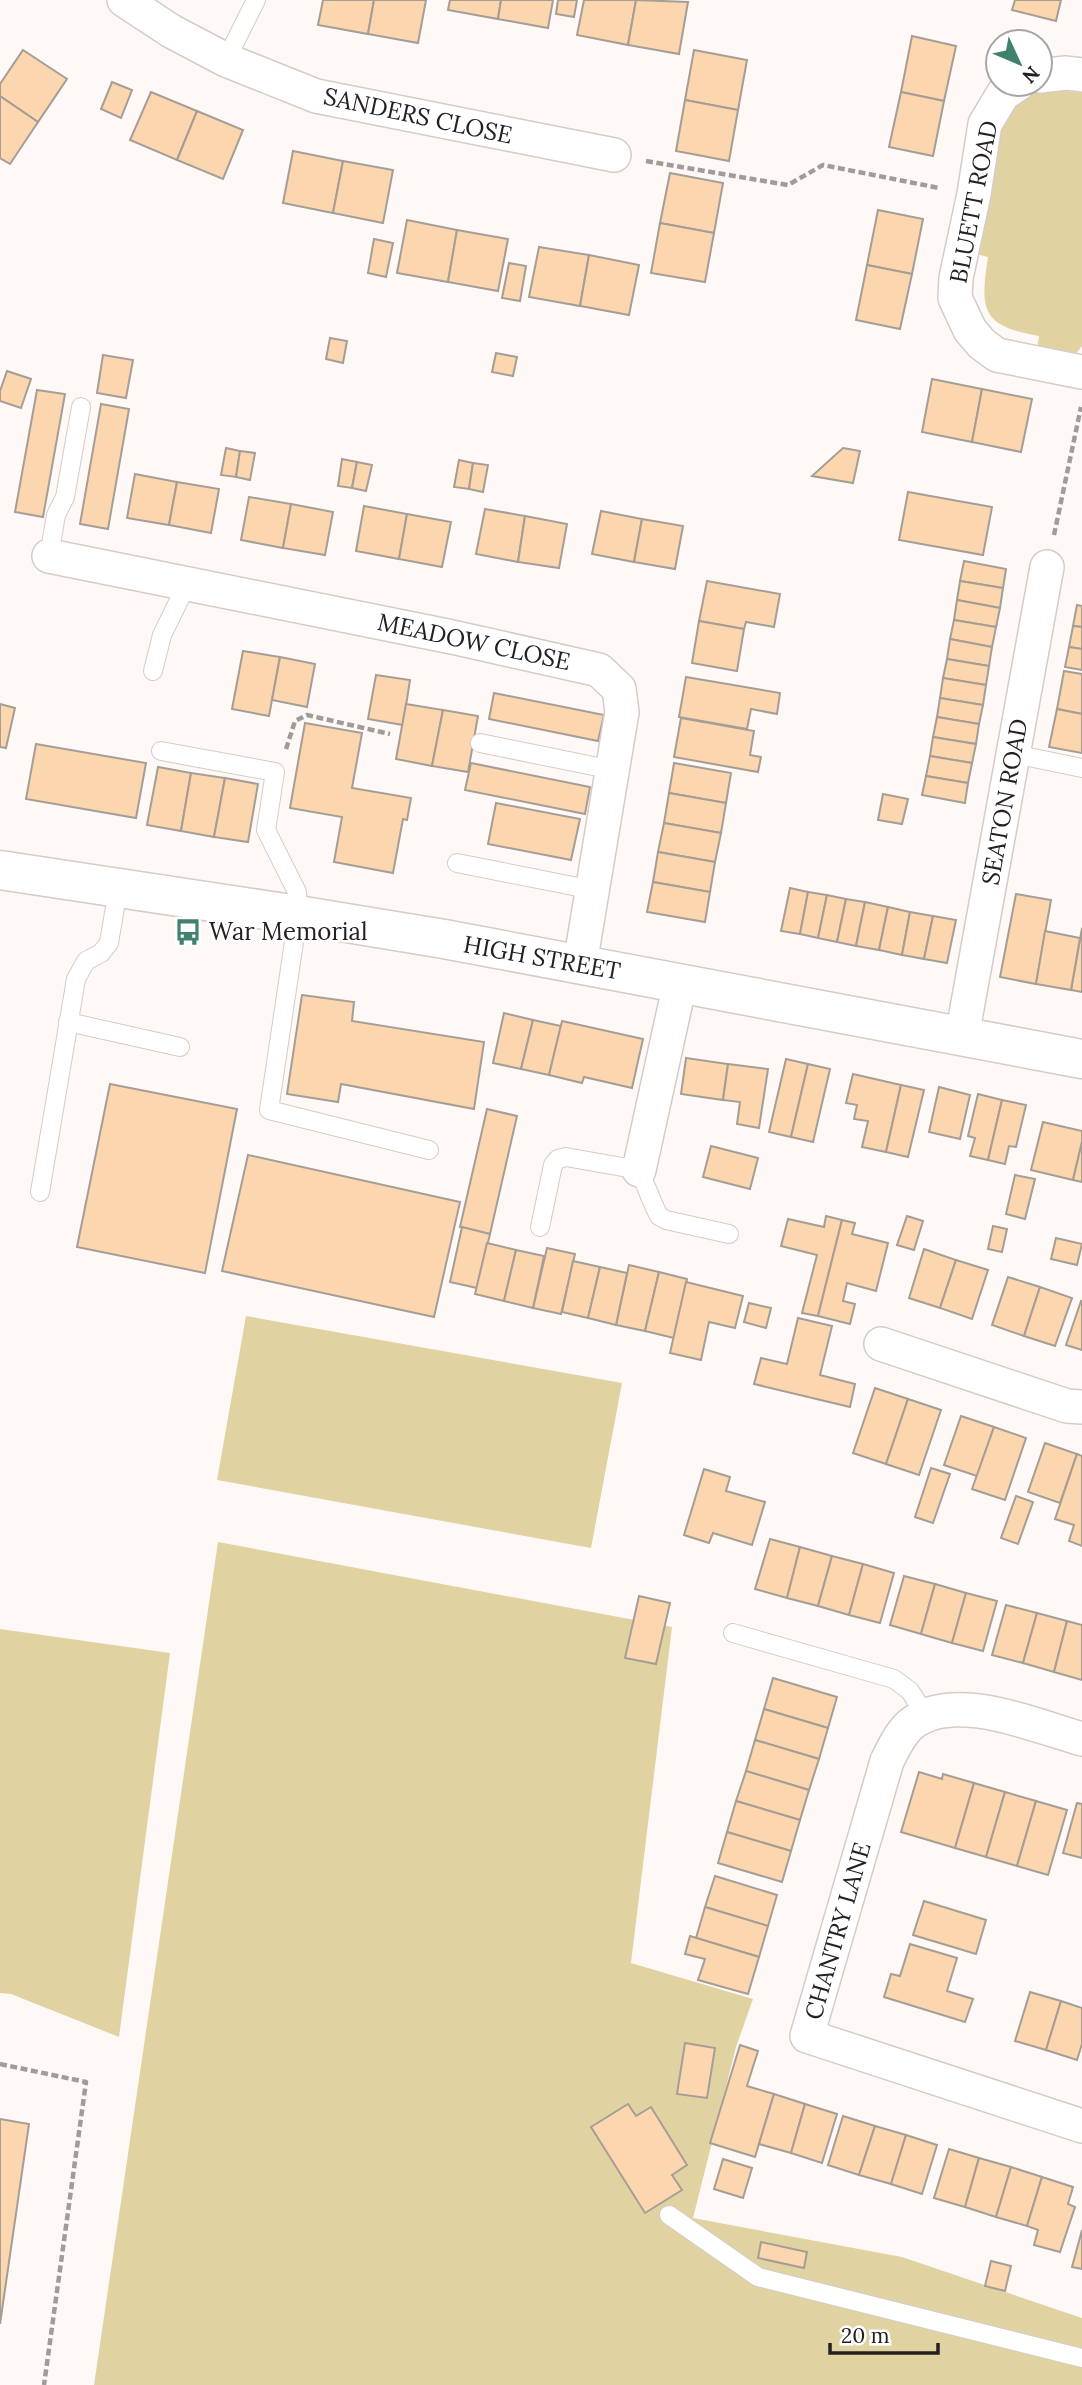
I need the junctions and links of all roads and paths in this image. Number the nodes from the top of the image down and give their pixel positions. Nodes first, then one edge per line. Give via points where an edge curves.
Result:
1 (124, 0) edge
2 (256, 0) edge
3 (226, 60) junction
4 (1054, 74) edge
5 (1082, 75) edge
6 (1001, 98) edge
7 (614, 155) joint
8 (974, 194) junction
9 (1082, 372) edge
10 (1082, 402) edge
11 (81, 407) dead end
12 (49, 556) joint
13 (1047, 567) joint
14 (187, 584) junction
15 (153, 671) dead end
16 (390, 734) dead end
17 (480, 743) dead end
18 (161, 751) dead end
19 (1014, 754) junction
20 (1082, 768) edge
21 (613, 770) junction
22 (275, 772) junction
23 (457, 863) dead end
24 (0, 870) edge
25 (118, 889) junction
26 (593, 890) junction
27 (298, 915) junction
28 (580, 964) junction
29 (680, 984) junction
30 (68, 1022) junction
31 (962, 1036) junction
32 (180, 1047) dead end
33 (1082, 1059) edge
34 (429, 1150) dead end
35 (639, 1170) junction
36 (40, 1192) dead end
37 (540, 1227) dead end
38 (729, 1234) dead end
39 (881, 1345) dead end
40 (1082, 1407) edge
41 (733, 1633) dead end
42 (926, 1716) junction
43 (1082, 1739) edge
44 (0, 2064) edge
45 (1082, 2126) edge
46 (669, 2216) dead end
47 (1082, 2358) edge
48 (44, 2385) edge

1 - 3 street, SANDERS CLOSE
2 - 3 lane
3 - 7 street, SANDERS CLOSE via 316,96
4 - 5 street
6 - 8 street, BLUETT ROAD via 985,124
7 - 8 path via 788,185 822,165
8 - 9 street, BLUETT ROAD via 956,278 955,298 961,316 982,344 997,355
10 - 13 path
11 - 12 lane
12 - 14 street, MEADOW CLOSE
13 - 19 street, SEATON ROAD
14 - 15 lane via 162,635
14 - 21 street, MEADOW CLOSE via 599,670 619,689 622,712
16 - 22 path via 307,715 295,721
17 - 21 lane
18 - 22 lane
19 - 20 lane
19 - 31 street, SEATON ROAD
21 - 26 street, MEADOW CLOSE
22 - 27 lane via 266,830 298,892
23 - 26 lane
24 - 25 street, HIGH STREET
25 - 27 street, HIGH STREET
25 - 30 lane via 109,943 86,961 76,979
26 - 28 street, MEADOW CLOSE
27 - 28 street, HIGH STREET
27 - 34 lane via 269,1110
28 - 29 street, HIGH STREET
29 - 31 street, HIGH STREET
29 - 35 street
30 - 32 lane
30 - 36 lane
31 - 33 street, HIGH STREET
35 - 37 lane via 558,1159
35 - 38 lane via 659,1216
39 - 40 street
41 - 42 lane via 894,1679 910,1691
42 - 43 street, CHANTRY LANE via 941,1710 978,1710
42 - 45 street, CHANTRY LANE via 910,1725 887,1761 807,2036
44 - 48 path via 86,2082
46 - 47 lane via 758,2277

